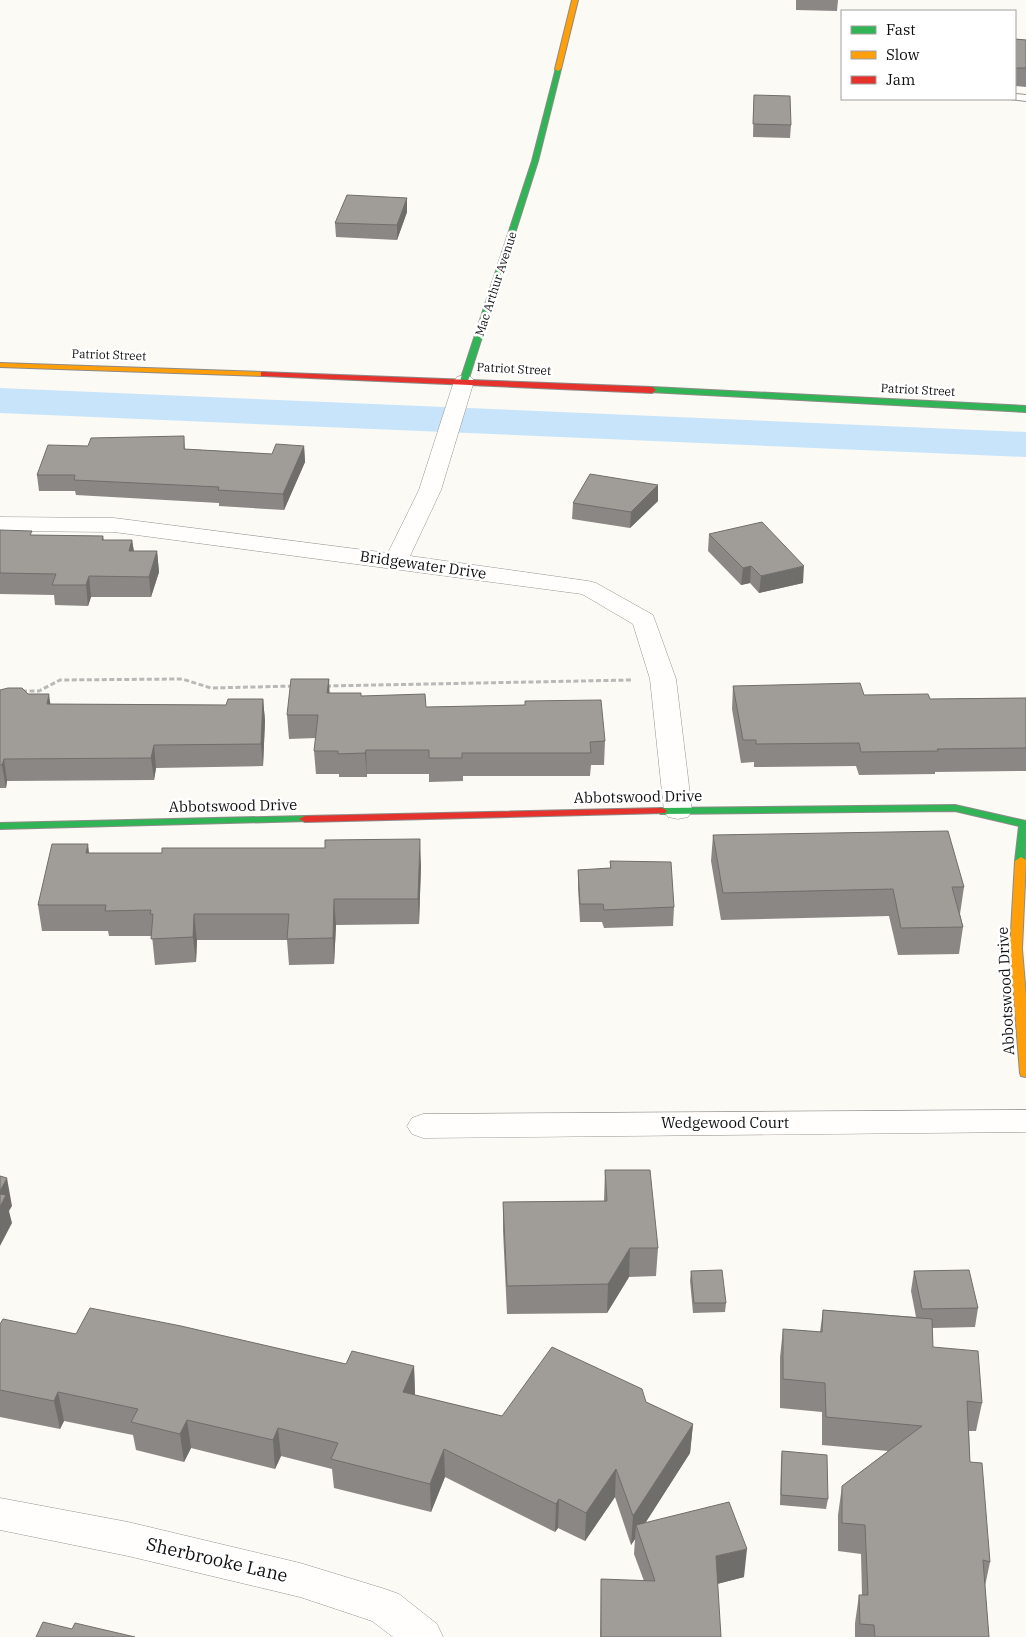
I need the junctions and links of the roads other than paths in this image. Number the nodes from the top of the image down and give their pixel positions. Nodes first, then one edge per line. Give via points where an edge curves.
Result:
1 (575, 0) edge
2 (0, 365) edge
3 (464, 381) junction
4 (1026, 409) edge
5 (0, 524) edge
6 (396, 560) junction
7 (678, 811) junction
8 (0, 826) edge
9 (1026, 1073) edge
10 (1026, 1121) edge
11 (424, 1126) dead end
12 (0, 1514) edge
13 (423, 1637) edge

1 - 3 street, Mac Arthur Avenue via 535,161
2 - 3 street, Patriot Street
3 - 4 street, Patriot Street
3 - 6 street, Mac Arthur Avenue via 430,490
5 - 6 street, Bridgewater Drive via 114,525
6 - 7 street, Bridgewater Drive via 588,588 644,620 663,679
7 - 8 street, Abbotswood Drive
7 - 9 street, Abbotswood Drive via 955,808 1025,824 1016,948
10 - 11 street, Wedgewood Court
12 - 13 street, Sherbrooke Lane via 128,1539 300,1580 385,1606

